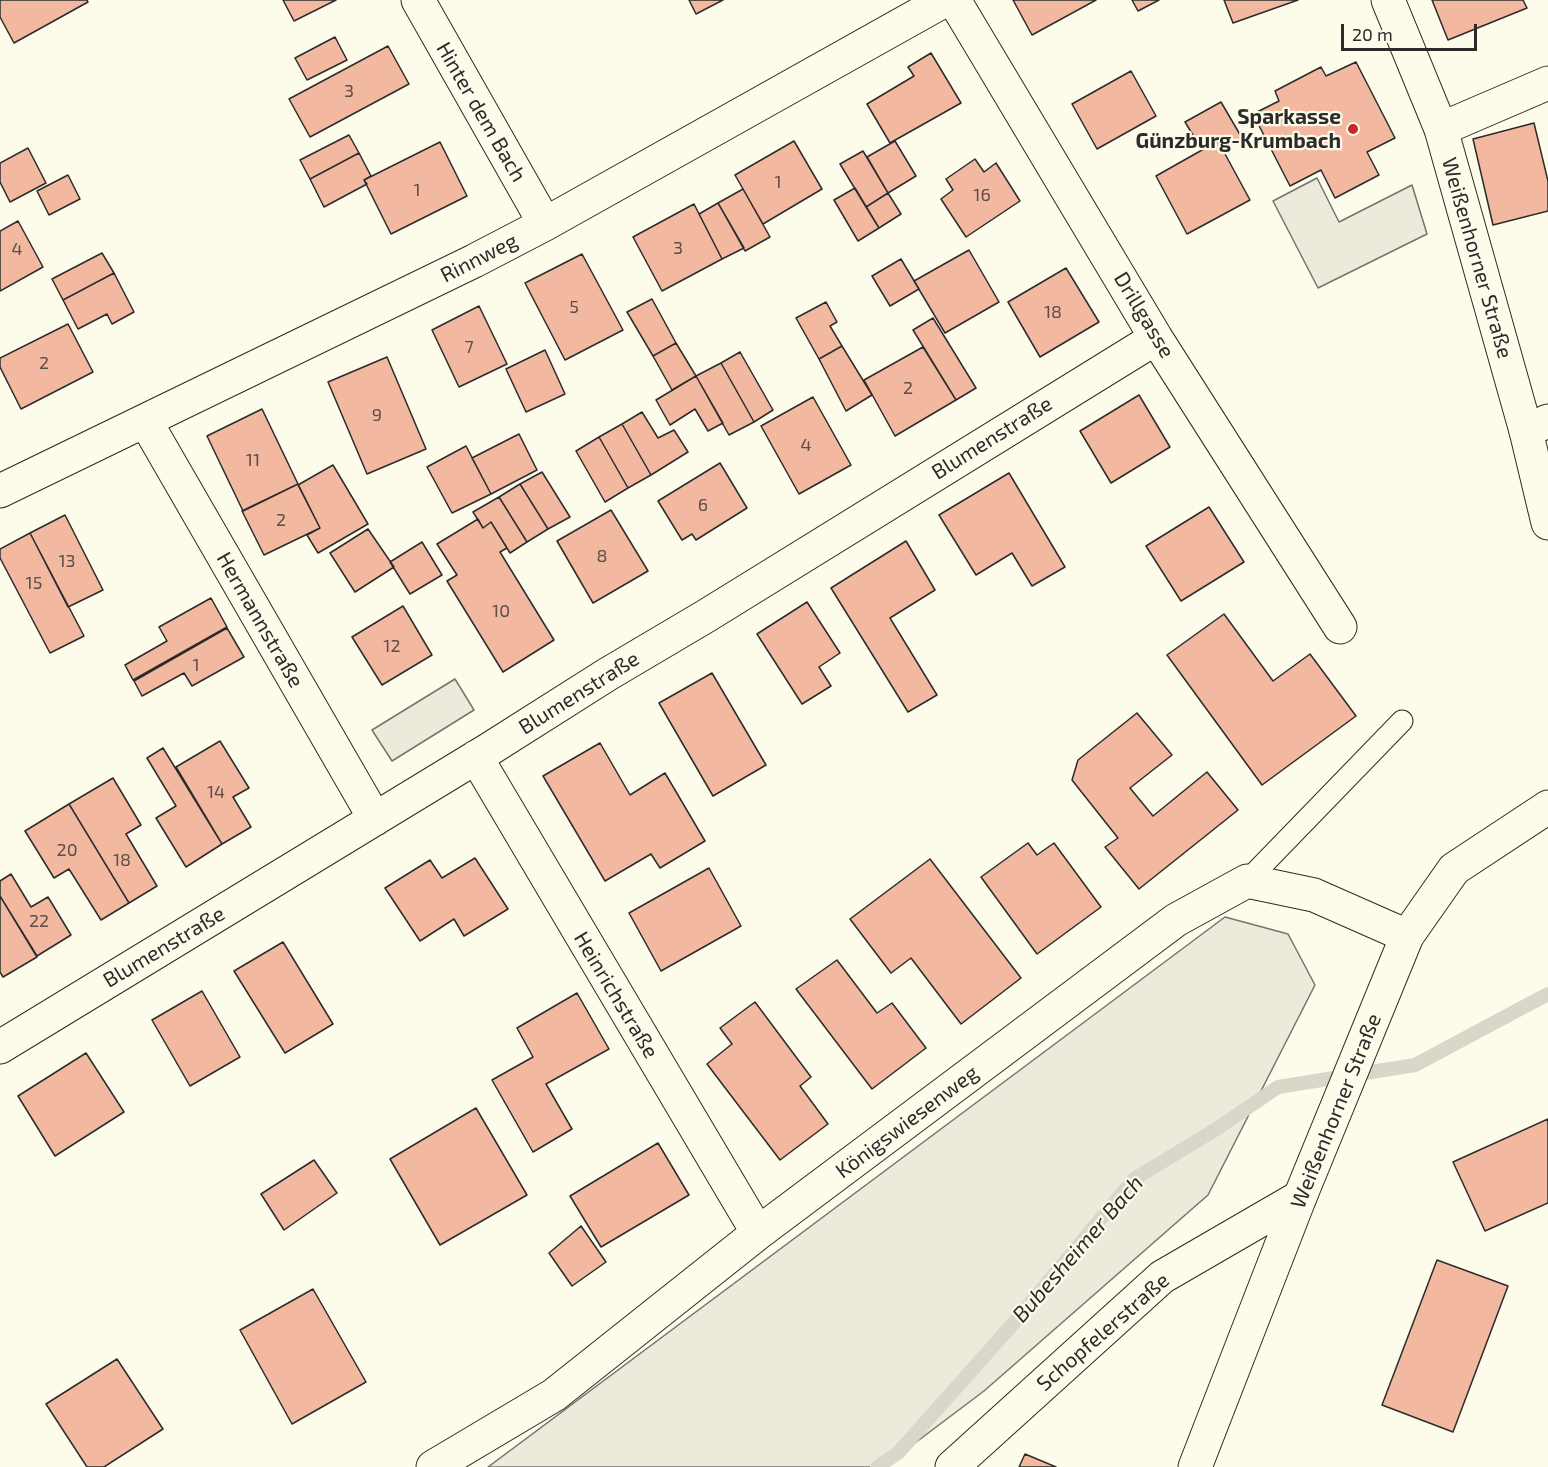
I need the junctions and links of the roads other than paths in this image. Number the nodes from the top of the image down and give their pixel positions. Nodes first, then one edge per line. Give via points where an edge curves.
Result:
1 (417, 0) edge
2 (945, 0) edge
3 (954, 0) edge
4 (1388, 0) edge
5 (1548, 83) edge
6 (1441, 129) junction
7 (545, 224) junction
8 (1156, 338) junction
9 (146, 422) junction
10 (1537, 426) edge
11 (0, 491) edge
12 (1548, 523) edge
13 (1340, 627) dead end
14 (1402, 721) dead end
15 (476, 757) junction
16 (1548, 807) edge
17 (375, 819) junction
18 (1247, 881) junction
19 (1407, 936) junction
20 (0, 1047) edge
21 (1300, 1197) junction
22 (759, 1233) junction
23 (433, 1467) edge
24 (952, 1467) edge
25 (1195, 1467) edge

1 - 7 street, Hinter dem Bach
2 - 7 street, Rinnweg
3 - 8 street, Drillgasse
4 - 6 street, Weißenhorner Straße
5 - 6 street
6 - 10 street, Weißenhorner Straße
7 - 9 street, Rinnweg
8 - 13 street, Drillgasse
8 - 15 street, Blumenstraße
9 - 11 street, Rinnweg
9 - 17 street, Hermannstraße
10 - 12 street, Weißenhorner Straße
14 - 18 lane
15 - 17 street, Blumenstraße
15 - 22 street, Heinrichstraße
16 - 19 street, Weißenhorner Straße via 1454,869
17 - 20 street, Blumenstraße
18 - 19 street via 1314,895
18 - 22 street, Königswiesenweg via 1176,920
19 - 21 street, Weißenhorner Straße
21 - 24 street, Schopfelerstraße via 1162,1277
21 - 25 street, Weißenhorner Straße
22 - 23 street, Königswiesenweg via 554,1395

